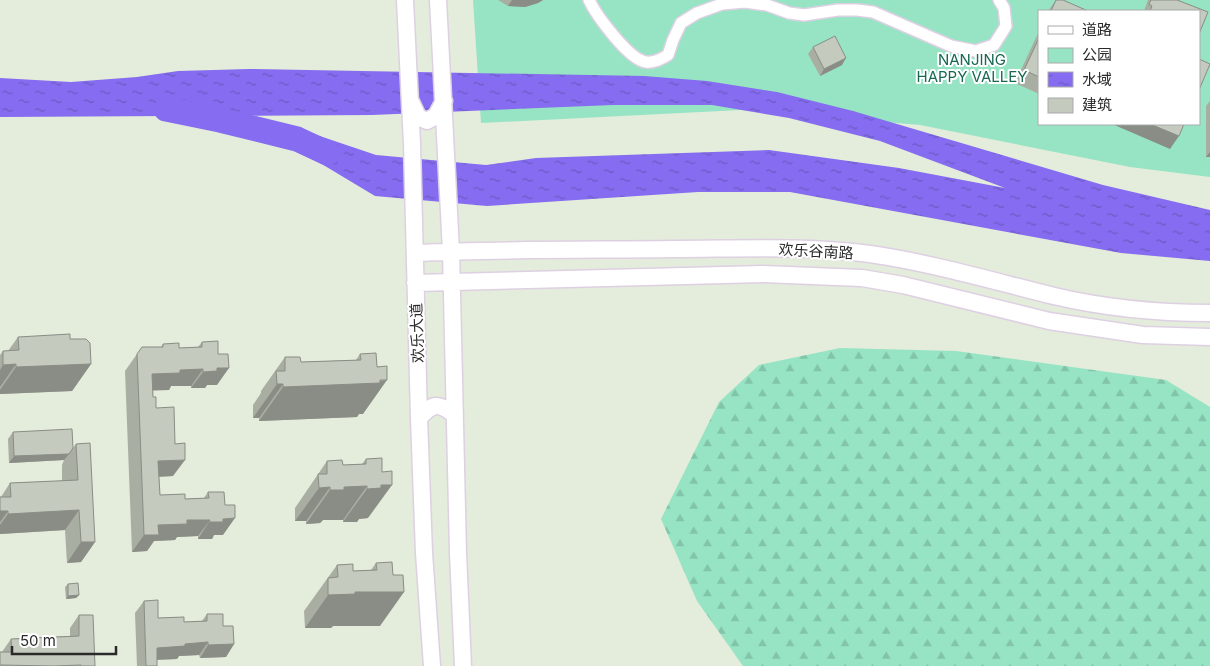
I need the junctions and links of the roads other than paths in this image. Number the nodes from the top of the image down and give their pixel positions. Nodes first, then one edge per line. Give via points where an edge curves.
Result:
1 (405, 0) edge
2 (438, 0) edge
3 (589, 0) edge
4 (999, 0) edge
5 (410, 100) junction
6 (444, 101) junction
7 (451, 251) junction
8 (415, 253) junction
9 (452, 282) junction
10 (415, 283) junction
11 (1108, 306) junction
12 (1210, 313) edge
13 (1102, 330) junction
14 (1210, 337) edge
15 (455, 415) junction
16 (419, 418) junction
17 (432, 666) edge
18 (463, 666) edge

1 - 5 street, 欢乐大道
2 - 6 street
3 - 4 street via 613,35 636,58 646,62 658,61 668,55 681,23 696,13 722,4 745,2 804,15 838,10 873,12 951,46 976,51 994,44 1006,26 1004,8
5 - 6 street via 418,117 427,121 436,116
5 - 8 street, 欢乐大道
6 - 7 street
7 - 8 street, 欢乐谷南路
7 - 9 street
7 - 11 street, 欢乐谷南路 via 752,248 869,253
8 - 10 street, 欢乐大道
9 - 10 street, 欢乐谷南路
9 - 13 street, 欢乐谷南路 via 763,274 862,278
9 - 15 street
10 - 16 street, 欢乐大道
11 - 12 street, 欢乐谷南路
11 - 13 street via 1120,320 1116,326
13 - 14 street, 欢乐谷南路
15 - 16 street via 435,405
15 - 18 street
16 - 17 street, 欢乐大道

